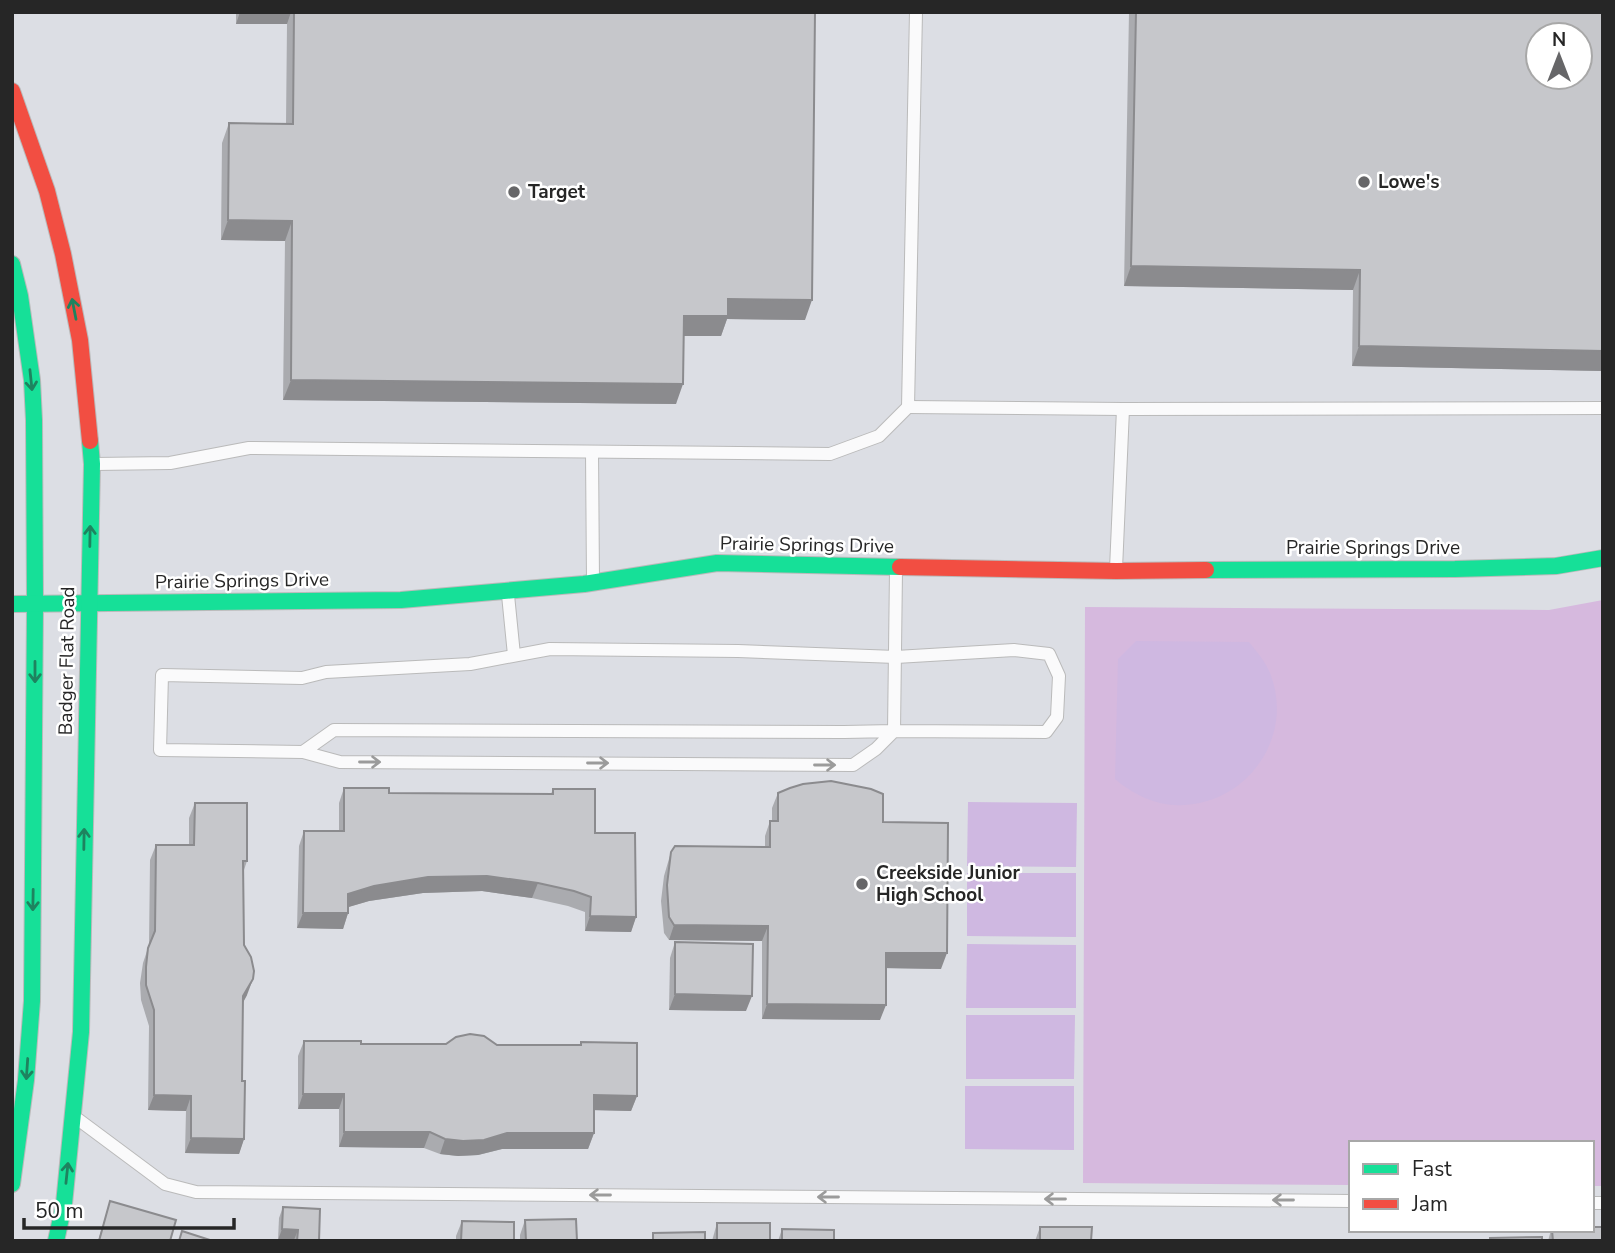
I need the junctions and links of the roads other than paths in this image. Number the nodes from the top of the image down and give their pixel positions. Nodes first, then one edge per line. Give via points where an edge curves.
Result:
1 (916, 12) edge
2 (12, 91) edge
3 (12, 264) edge
4 (908, 407) junction
5 (1603, 408) edge
6 (1123, 409) junction
7 (592, 452) junction
8 (92, 464) junction
9 (1603, 558) edge
10 (895, 566) junction
11 (1116, 571) junction
12 (593, 583) junction
13 (507, 591) junction
14 (12, 604) edge
15 (35, 604) junction
16 (89, 604) junction
17 (514, 655) junction
18 (895, 657) junction
19 (894, 731) junction
20 (303, 752) junction
21 (73, 1115) junction
22 (12, 1184) edge
23 (1349, 1201) edge
24 (56, 1241) edge

1 - 4 lane
8 -> 2 street, Badger Flat Road via 80,340 63,254 47,191
3 -> 15 street, Badger Flat Road via 30,368
4 - 6 lane
4 - 7 lane via 879,436 830,454
5 - 6 lane
6 - 11 lane
7 - 8 lane via 249,448 170,463
7 - 12 lane
16 -> 8 street, Badger Flat Road
9 - 11 street, Prairie Springs Drive via 1556,566 1455,569
10 - 11 street, Prairie Springs Drive
10 - 12 street, Prairie Springs Drive via 717,563
10 - 18 lane
12 - 13 street, Prairie Springs Drive
13 - 16 street, Prairie Springs Drive via 401,600
13 - 17 lane
14 - 15 street, Prairie Springs Drive
15 - 16 street, Prairie Springs Drive
15 -> 22 street, Badger Flat Road via 32,1001
21 -> 16 street, Badger Flat Road via 81,1032
17 - 18 lane via 563,649
17 - 20 lane via 470,664 326,672 302,678 162,675 160,750
18 - 19 lane
18 - 19 lane via 1014,650 1049,654 1059,676 1057,717 1046,732
19 - 20 lane via 334,730
20 -> 19 lane via 340,762 853,765
23 -> 21 lane via 196,1192 165,1184
24 -> 21 street, Badger Flat Road

